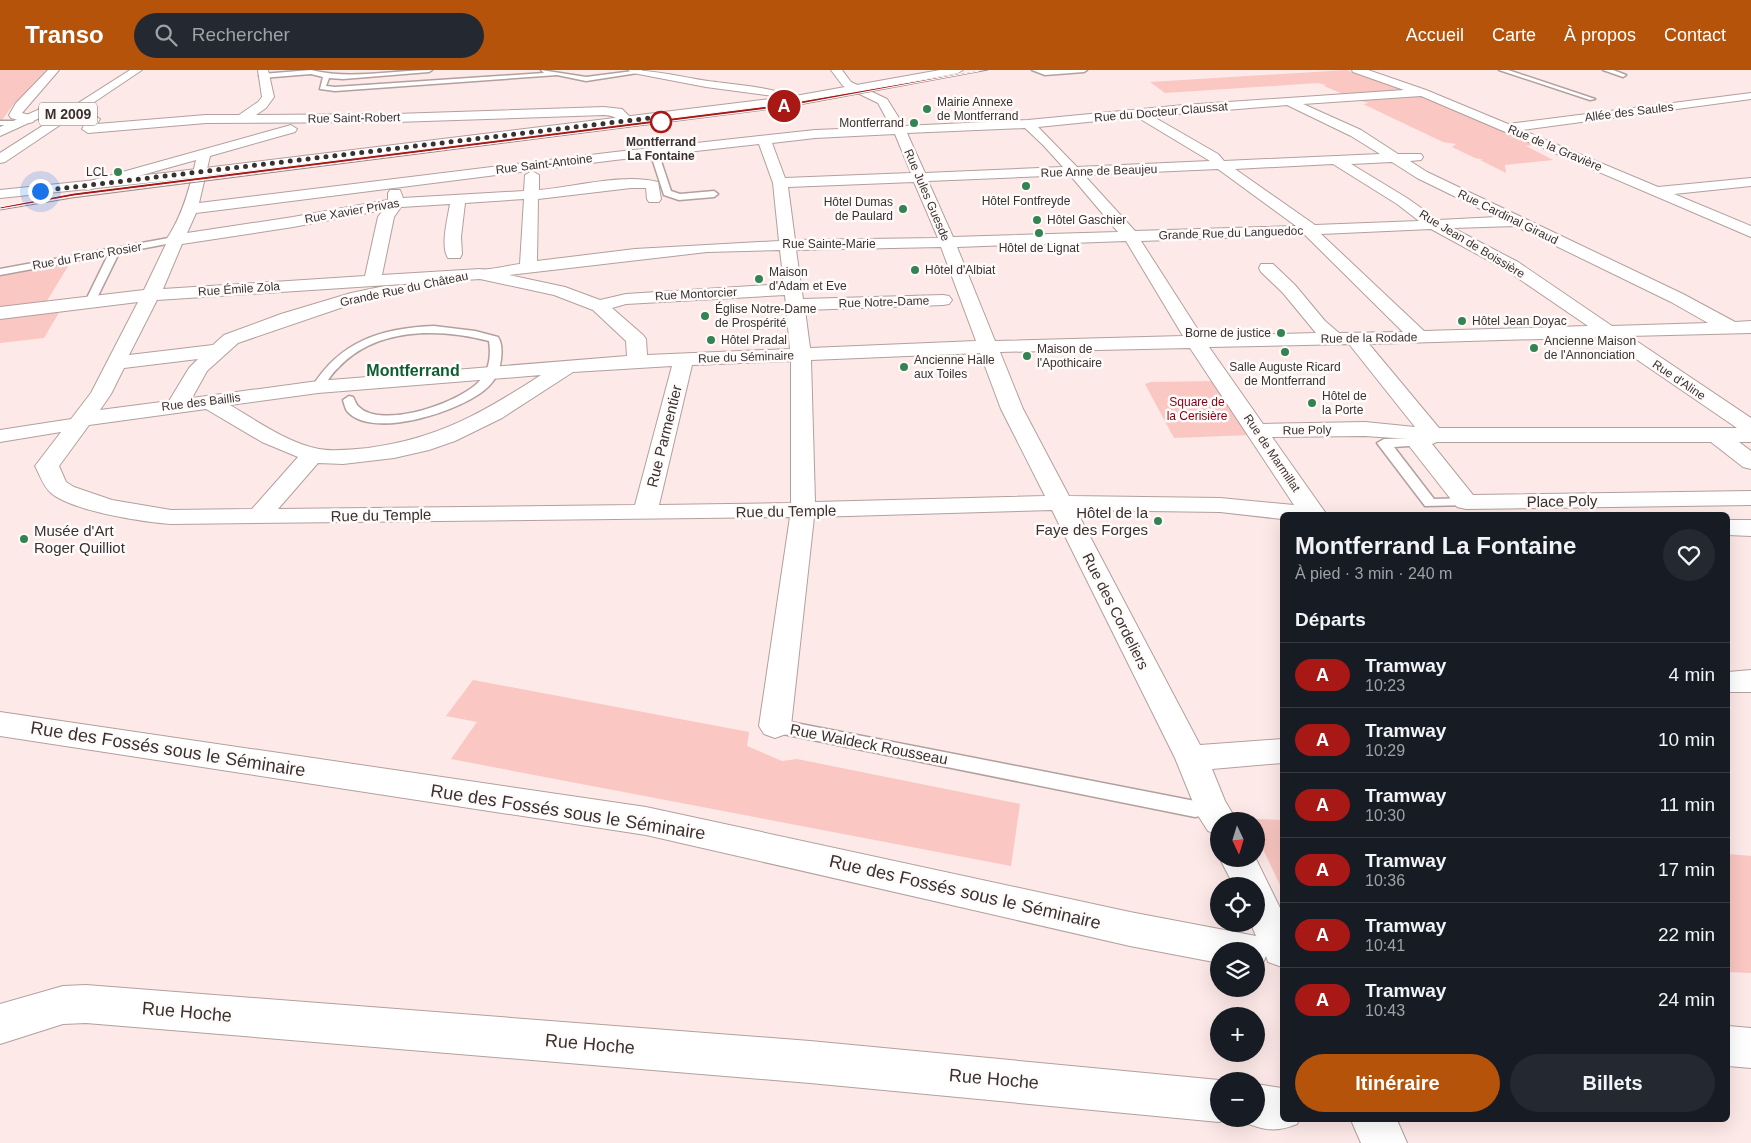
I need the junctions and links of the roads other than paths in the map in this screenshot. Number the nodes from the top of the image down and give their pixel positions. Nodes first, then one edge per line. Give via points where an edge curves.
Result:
1 (54, 70) edge
2 (137, 70) edge
3 (429, 70) edge
4 (542, 70) edge
5 (836, 70) edge
6 (958, 70) edge
7 (1035, 70) edge
8 (1079, 70) edge
9 (1084, 70) edge
10 (1357, 70) edge
11 (1502, 70) edge
12 (1606, 70) edge
13 (637, 71) edge
14 (262, 73) edge
15 (555, 74) junction
16 (1623, 75) dead end
17 (327, 76) junction
18 (856, 89) junction
19 (1422, 92) junction
20 (1751, 96) edge
21 (789, 99) junction
22 (1592, 99) dead end
23 (1712, 101) junction
24 (1288, 102) junction
25 (60, 103) dead end
26 (1743, 111) dead end
27 (1139, 113) junction
28 (94, 119) dead end
29 (227, 119) junction
30 (242, 119) junction
31 (332, 119) junction
32 (628, 120) junction
33 (24, 121) junction
34 (0, 123) edge
35 (1028, 124) junction
36 (1507, 128) junction
37 (899, 130) junction
38 (0, 132) edge
39 (764, 140) junction
40 (654, 152) junction
41 (204, 153) junction
42 (1416, 156) dead end
43 (1395, 157) junction
44 (0, 159) edge
45 (1335, 160) junction
46 (1221, 165) junction
47 (532, 166) junction
48 (1075, 172) junction
49 (200, 176) junction
50 (920, 177) junction
51 (395, 182) junction
52 (1751, 182) edge
53 (780, 183) junction
54 (88, 186) junction
55 (583, 191) junction
56 (1655, 191) junction
57 (0, 194) edge
58 (531, 194) junction
59 (714, 194) dead end
60 (458, 198) junction
61 (654, 199) dead end
62 (0, 201) edge
63 (396, 203) junction
64 (598, 203) dead end
65 (190, 209) junction
66 (1515, 221) junction
67 (1435, 225) junction
68 (1312, 230) junction
69 (1751, 232) edge
70 (1131, 237) junction
71 (174, 240) junction
72 (947, 241) junction
73 (789, 244) junction
74 (115, 251) junction
75 (454, 254) dead end
76 (528, 266) junction
77 (1266, 268) dead end
78 (0, 272) edge
79 (480, 274) junction
80 (373, 279) junction
81 (151, 295) junction
82 (795, 297) junction
83 (943, 300) dead end
84 (90, 302) junction
85 (599, 306) junction
86 (0, 313) edge
87 (1731, 327) junction
88 (1751, 327) edge
89 (1607, 332) junction
90 (1419, 337) junction
91 (1345, 339) junction
92 (1751, 339) edge
93 (1196, 342) junction
94 (987, 347) junction
95 (219, 350) junction
96 (801, 356) junction
97 (683, 360) junction
98 (637, 362) junction
99 (116, 363) junction
100 (567, 367) junction
101 (499, 372) junction
102 (318, 387) junction
103 (349, 400) dead end
104 (208, 401) junction
105 (177, 405) junction
106 (81, 421) junction
107 (1751, 428) edge
108 (1257, 431) junction
109 (1716, 435) junction
110 (1751, 435) edge
111 (0, 436) edge
112 (1426, 439) junction
113 (312, 455) junction
114 (1751, 462) edge
115 (1751, 498) edge
116 (1466, 502) junction
117 (1059, 503) junction
118 (803, 510) junction
119 (1286, 512) edge
120 (1312, 512) edge
121 (645, 513) junction
122 (259, 516) junction
123 (1730, 528) edge
124 (1751, 528) edge
125 (1751, 681) edge
126 (1730, 682) edge
127 (0, 724) edge
128 (775, 726) joint
129 (1280, 751) edge
130 (1192, 758) junction
131 (1210, 812) edge
132 (1214, 812) edge
133 (1265, 915) edge
134 (1210, 943) edge
135 (1280, 947) edge
136 (1280, 951) edge
137 (1265, 952) edge
138 (0, 1024) edge
139 (1730, 1046) edge
140 (1751, 1048) edge
141 (1201, 1099) edge
142 (1265, 1107) edge
143 (1280, 1109) edge
144 (1374, 1122) edge
145 (1385, 1143) edge

1 - 33 street via 20,106 15,115
2 - 44 street, M 2009
3 - 17 lane
4 - 15 lane
5 - 18 street via 847,84
6 - 18 street
7 - 8 lane via 1045,73
8 - 9 lane
10 - 19 street, Rue de la Gravière
11 - 22 lane
12 - 16 lane
13 - 15 lane via 586,78
13 - 21 street
14 - 17 lane via 311,72
14 - 30 street via 268,97
15 - 17 lane via 335,89 322,88
18 - 21 street
18 - 37 street, Rue Jules Guesde via 883,101
19 - 24 street, Rue du Docteur Claussat
19 - 36 street, Rue de la Gravière
20 - 23 street, Allée des Saules
21 - 32 street
23 - 26 street
23 - 36 street, Allée des Saules
24 - 27 street, Rue du Docteur Claussat
24 - 43 street, Rue Cardinal Giraud via 1356,133
25 - 33 street, M 2009
27 - 35 street, Rue du Docteur Claussat
27 - 46 street
28 - 29 street, Rue Saint-Robert via 88,129
29 - 30 street, Rue Saint-Robert
29 - 41 street
30 - 31 street, Rue Saint-Robert
31 - 32 street, Rue Saint-Robert via 613,111
31 - 41 street
32 - 49 street
33 - 34 lane
33 - 38 street, M 2009
35 - 37 street, Rue du Docteur Claussat
35 - 48 street, Rue de Marmillat
36 - 56 street, Rue de la Gravière
37 - 39 street, Rue Saint-Antoine
37 - 50 street, Rue Jules Guesde
39 - 40 street, Rue Saint-Antoine
39 - 53 street, Rue Waldeck Rousseau
40 - 47 street, Rue Saint-Antoine
40 - 59 lane via 667,193 679,197
41 - 49 street, Rue du Temple
41 - 54 street
42 - 43 street, Rue Anne de Beaujeu
43 - 45 street, Rue Anne de Beaujeu
43 - 66 street, Rue Cardinal Giraud via 1422,175
45 - 46 street, Rue Anne de Beaujeu
45 - 67 street, Rue Jean de Boissière
46 - 48 street, Rue Anne de Beaujeu
46 - 68 street
47 - 51 street, Rue Saint-Antoine
47 - 58 street
48 - 50 street, Rue Anne de Beaujeu
48 - 70 street, Rue de Marmillat
49 - 54 street
49 - 65 street, Rue du Temple
50 - 53 street, Rue Anne de Beaujeu
50 - 72 street, Rue Jules Guesde
51 - 63 street
51 - 65 street, Rue Saint-Antoine
52 - 56 street
53 - 73 street, Rue Waldeck Rousseau
54 - 57 street
54 - 62 street
55 - 58 street, Rue Xavier Privas
55 - 61 street, Rue Xavier Privas via 640,182 653,185
55 - 64 street via 580,204
56 - 69 street, Rue de la Gravière
58 - 60 street, Rue Xavier Privas
58 - 76 street
60 - 63 street, Rue Xavier Privas
60 - 75 street
63 - 71 street, Rue Xavier Privas
63 - 80 street via 386,217
65 - 71 street, Rue du Temple
66 - 67 street, Grande Rue du Languedoc
66 - 87 street, Rue Cardinal Giraud
67 - 68 street, Grande Rue du Languedoc
67 - 89 street, Rue Jean de Boissière via 1512,266
68 - 70 street, Grande Rue du Languedoc
68 - 90 street via 1313,235
70 - 72 street, Grande Rue du Languedoc
70 - 93 street, Rue de Marmillat
71 - 74 lane, Rue du Franc Rosier
71 - 81 street, Rue du Temple
72 - 73 street, Rue Sainte-Marie
72 - 94 street, Rue Jules Guesde
73 - 76 street, Rue Sainte-Marie via 706,248
73 - 82 street, Rue Waldeck Rousseau
74 - 78 lane, Rue du Franc Rosier
74 - 84 lane
76 - 79 street, Rue Sainte-Marie
77 - 91 street via 1289,289 1318,325
79 - 80 street, Rue Émile Zola
79 - 85 street via 558,292
79 - 95 street, Grande Rue du Château via 352,298 230,339
80 - 81 street, Rue Émile Zola
81 - 84 street, Rue Émile Zola
81 - 99 street, Rue du Temple
82 - 83 street, Rue Notre-Dame
82 - 85 street, Rue Montorcier via 626,298
82 - 96 street, Rue Waldeck Rousseau
84 - 86 street, Rue Émile Zola
85 - 98 street via 636,339
87 - 88 street, Rue de la Rodade
87 - 89 street, Rue de la Rodade
87 - 92 street, Rue Cardinal Giraud
89 - 90 street, Rue de la Rodade
89 - 107 street, Rue d'Aline
90 - 91 street, Rue de la Rodade
91 - 93 street, Rue de la Rodade
91 - 112 street
93 - 94 street, Rue de la Rodade
93 - 108 street, Rue de Marmillat
94 - 96 street, Rue du Séminaire
94 - 117 street, Rue des Cordeliers via 1012,410
95 - 99 street
95 - 105 street, Grande Rue du Château via 199,368
96 - 97 street, Rue du Séminaire
96 - 118 street, Rue Waldeck Rousseau
97 - 98 street, Rue du Séminaire
97 - 121 street, Rue Parmentier
98 - 100 street, Rue du Séminaire
99 - 106 street, Rue du Temple via 101,394
100 - 101 street, Rue du Séminaire
100 - 113 street via 502,410 431,443 375,454 344,457
101 - 102 street, Rue des Baillis
101 - 102 lane via 494,339 450,329 422,329 370,341 352,351 339,360
101 - 103 lane via 464,398 441,410 372,418 352,408
102 - 104 street, Rue des Baillis
104 - 105 street, Rue des Baillis
104 - 113 street via 283,444
105 - 106 street, Rue des Baillis
106 - 111 street
106 - 122 street, Rue du Temple via 47,466 59,488 78,497 157,516
108 - 112 street, Rue Poly via 1358,429
108 - 120 street, Rue de Marmillat
109 - 110 street
109 - 112 street
109 - 114 street
112 - 116 street
112 - 116 lane via 1384,443 1430,503
113 - 122 street
115 - 116 street, Place Poly
117 - 118 street, Rue du Temple
117 - 119 street, Rue du Temple via 1220,505
117 - 130 street, Rue des Cordeliers
118 - 121 street, Rue du Temple
118 - 128 street, Rue Waldeck Rousseau
121 - 122 street, Rue du Temple
123 - 124 street
125 - 126 street
127 - 134 street, Rue des Fossés sous le Séminaire via 646,821
128 - 131 lane, Rue Waldeck Rousseau
129 - 130 street
130 - 132 street, Rue des Cordeliers
133 - 135 street
136 - 137 street
138 - 141 street, Rue Hoche via 63,1005 86,1004 810,1062
139 - 140 street
142 - 143 street
144 - 145 street

